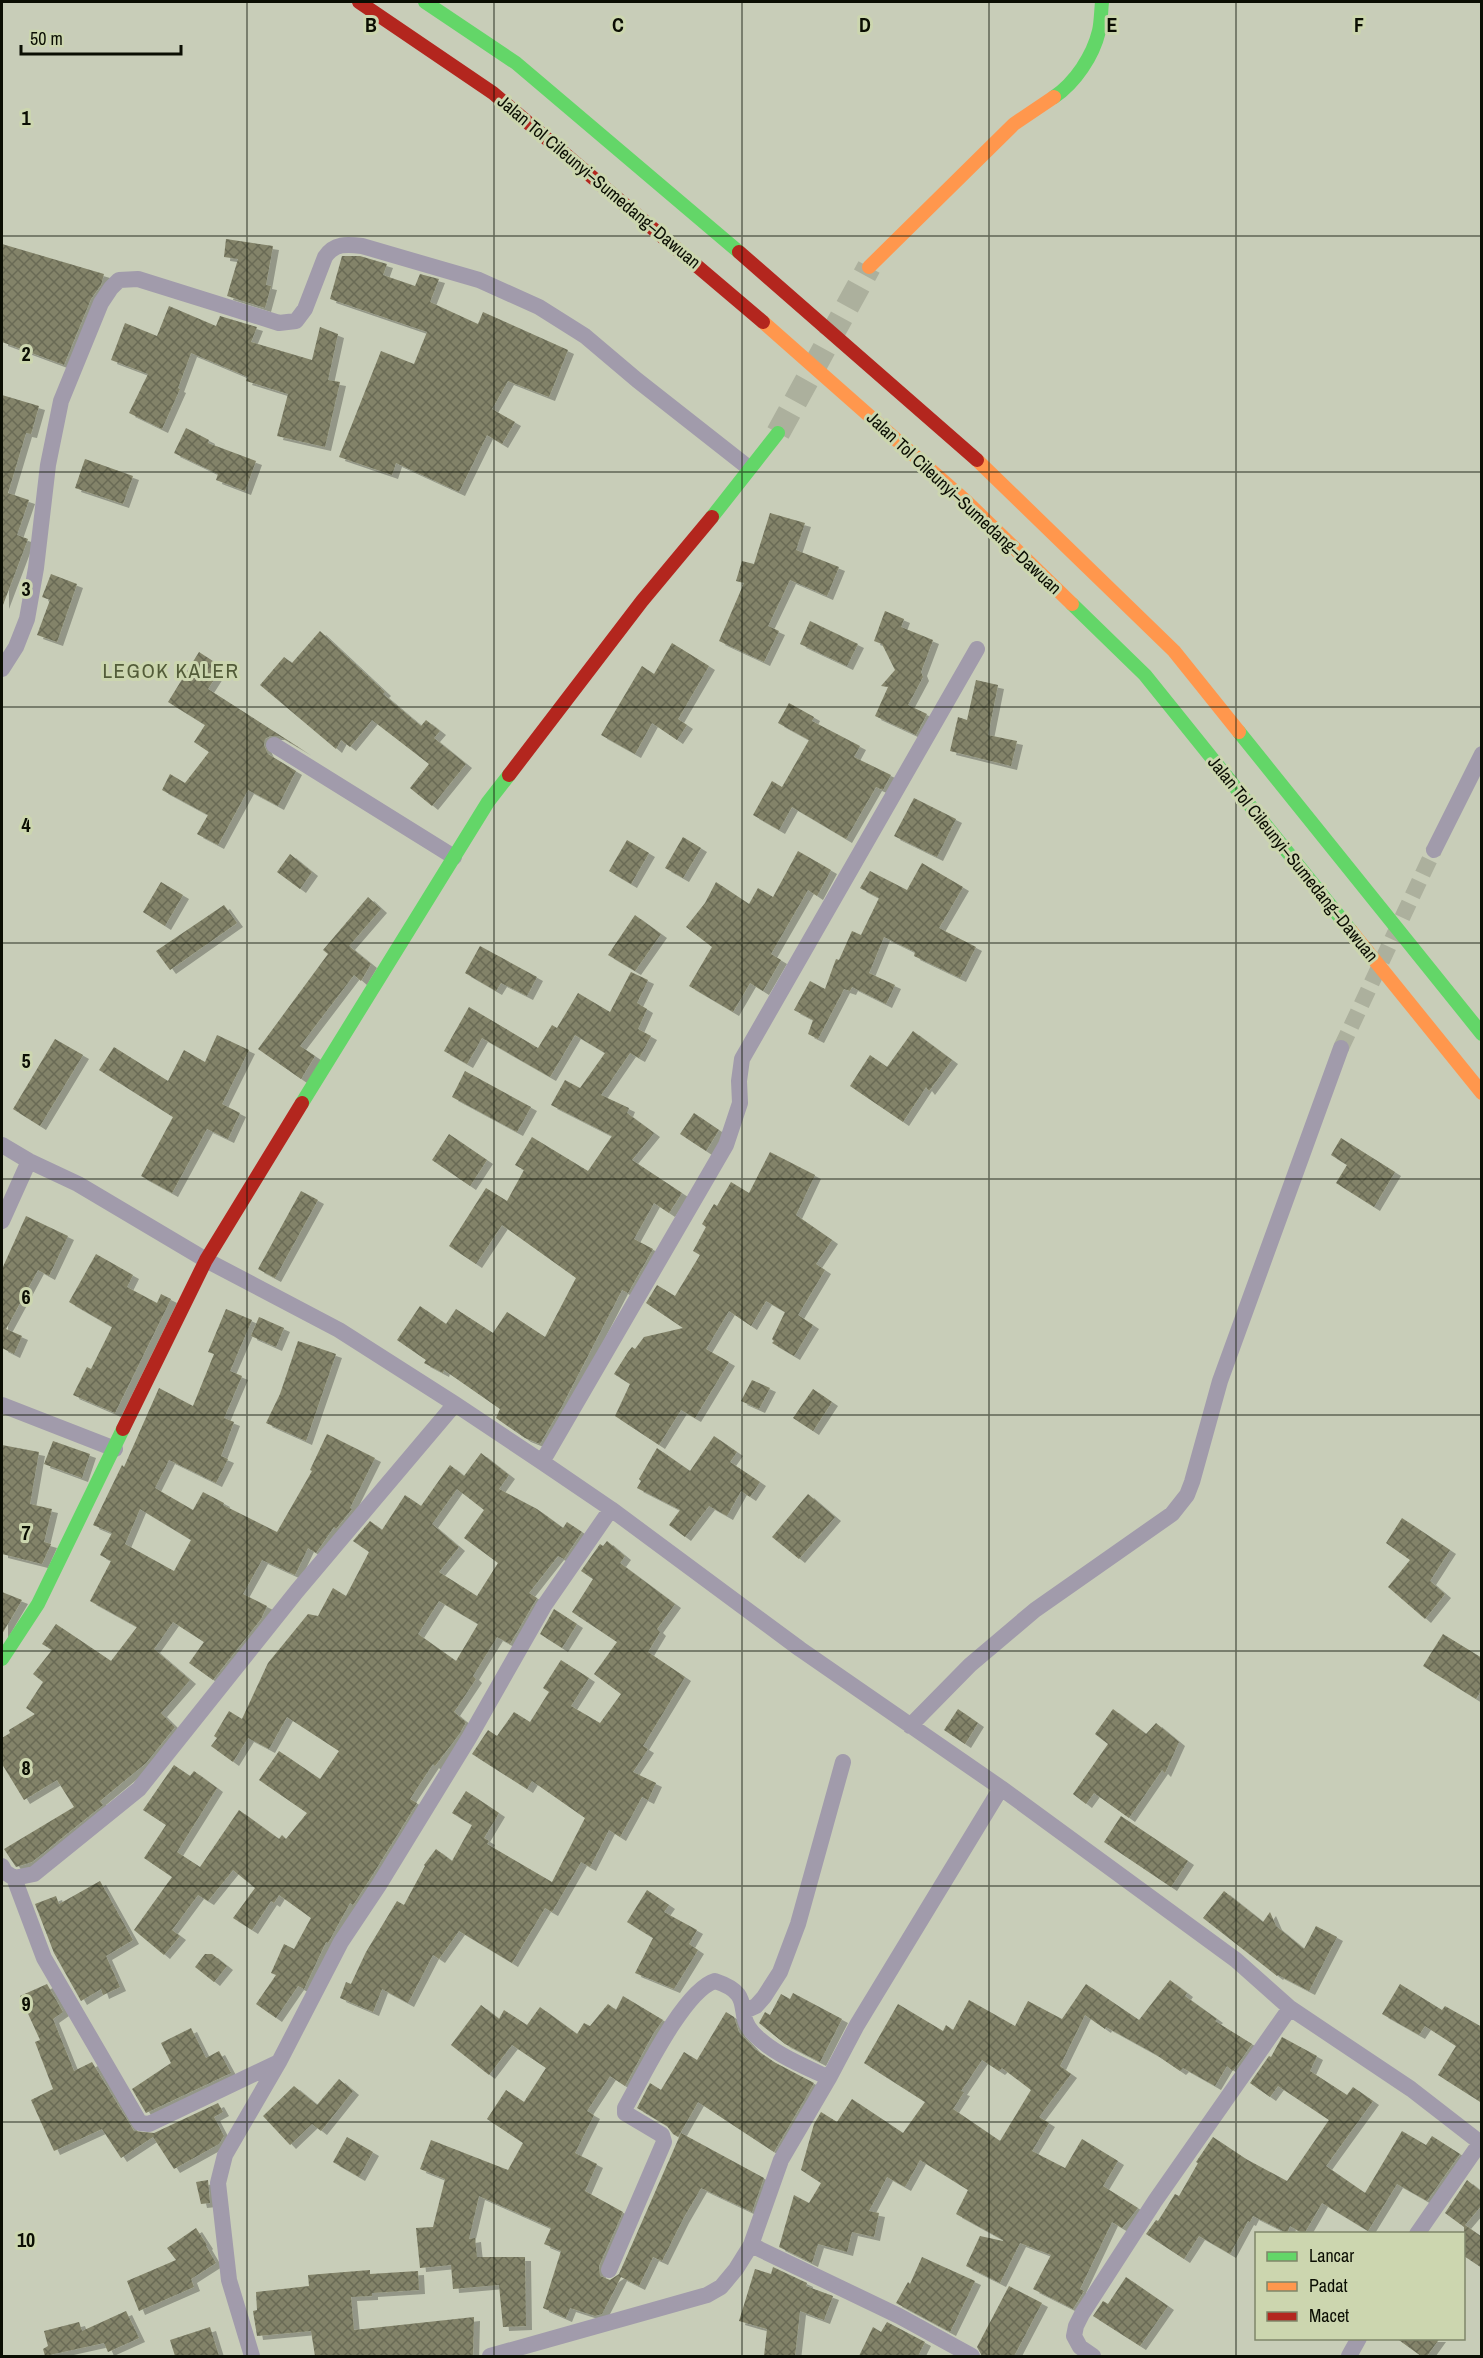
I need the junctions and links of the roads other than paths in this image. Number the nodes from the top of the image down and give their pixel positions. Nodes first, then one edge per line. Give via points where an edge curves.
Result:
1 (358, 2) edge
2 (425, 2) edge
3 (1102, 2) edge
4 (869, 267) tunnel mouth
5 (778, 433) tunnel mouth
6 (749, 468) junction
7 (977, 649) dead end
8 (2, 669) edge
9 (274, 745) dead end
10 (1482, 754) edge
11 (1434, 850) tunnel mouth
12 (454, 856) junction
13 (1482, 1034) edge
14 (1341, 1047) tunnel mouth
15 (1482, 1094) edge
16 (2, 1145) edge
17 (29, 1161) junction
18 (2, 1221) edge
19 (206, 1260) junction
20 (455, 1404) junction
21 (2, 1405) edge
22 (115, 1449) junction
23 (542, 1462) junction
24 (610, 1509) junction
25 (2, 1659) edge
26 (910, 1726) junction
27 (843, 1762) dead end
28 (1001, 1788) junction
29 (2, 1866) edge
30 (14, 1878) junction
31 (1290, 2008) junction
32 (745, 2011) junction
33 (279, 2062) junction
34 (829, 2078) junction
35 (1481, 2143) edge
36 (1418, 2232) edge
37 (751, 2245) junction
38 (609, 2270) dead end
39 (1358, 2340) edge
40 (252, 2356) edge
41 (490, 2356) edge
42 (972, 2356) edge
43 (1093, 2356) edge
44 (1349, 2356) edge

1 - 15 main road, Jalan Tol Cileunyi–Sumedang–Dawuan via 493,93 775,332 976,510 1145,675
2 - 13 main road, Jalan Tol Cileunyi–Sumedang–Dawuan via 516,63 992,472 1174,651
3 - 4 main road via 1099,31 1087,60 1066,89 1014,124
5 - 6 main road
6 - 8 street via 585,336 539,307 479,280 362,246 337,246 325,257 305,309 296,321 279,323 138,279 119,280 101,303 61,401 27,619
6 - 12 main road via 495,792
7 - 23 street via 742,1059 740,1103 726,1145
9 - 12 street
10 - 11 street
12 - 19 main road
14 - 26 street via 1220,1381 1187,1495 1172,1514 1035,1611 970,1665
16 - 17 street
17 - 18 street
17 - 19 street via 78,1184
19 - 20 street via 339,1330
19 - 22 main road
20 - 23 street
20 - 30 street via 297,1591 139,1789 34,1874
21 - 22 street
22 - 25 main road via 38,1604
23 - 24 street
24 - 26 street
24 - 33 street via 544,1606 469,1738 341,1942
26 - 28 street
27 - 32 street via 798,1924 780,1972 756,2006
28 - 31 street via 1236,1960
28 - 34 street
29 - 30 street
30 - 33 street via 44,1958 140,2123 149,2124
31 - 35 street via 1411,2089
31 - 43 street via 1155,2201 1082,2314 1074,2336 1080,2347
32 - 34 street via 751,2031 764,2043
32 - 38 street via 739,1993 715,1981 708,1983 677,2016 625,2108 625,2113 662,2135 664,2142
33 - 40 street via 225,2155 218,2183 229,2280
34 - 37 street via 781,2160
35 - 36 street
37 - 41 street via 721,2287 707,2295
37 - 42 street
39 - 44 street

